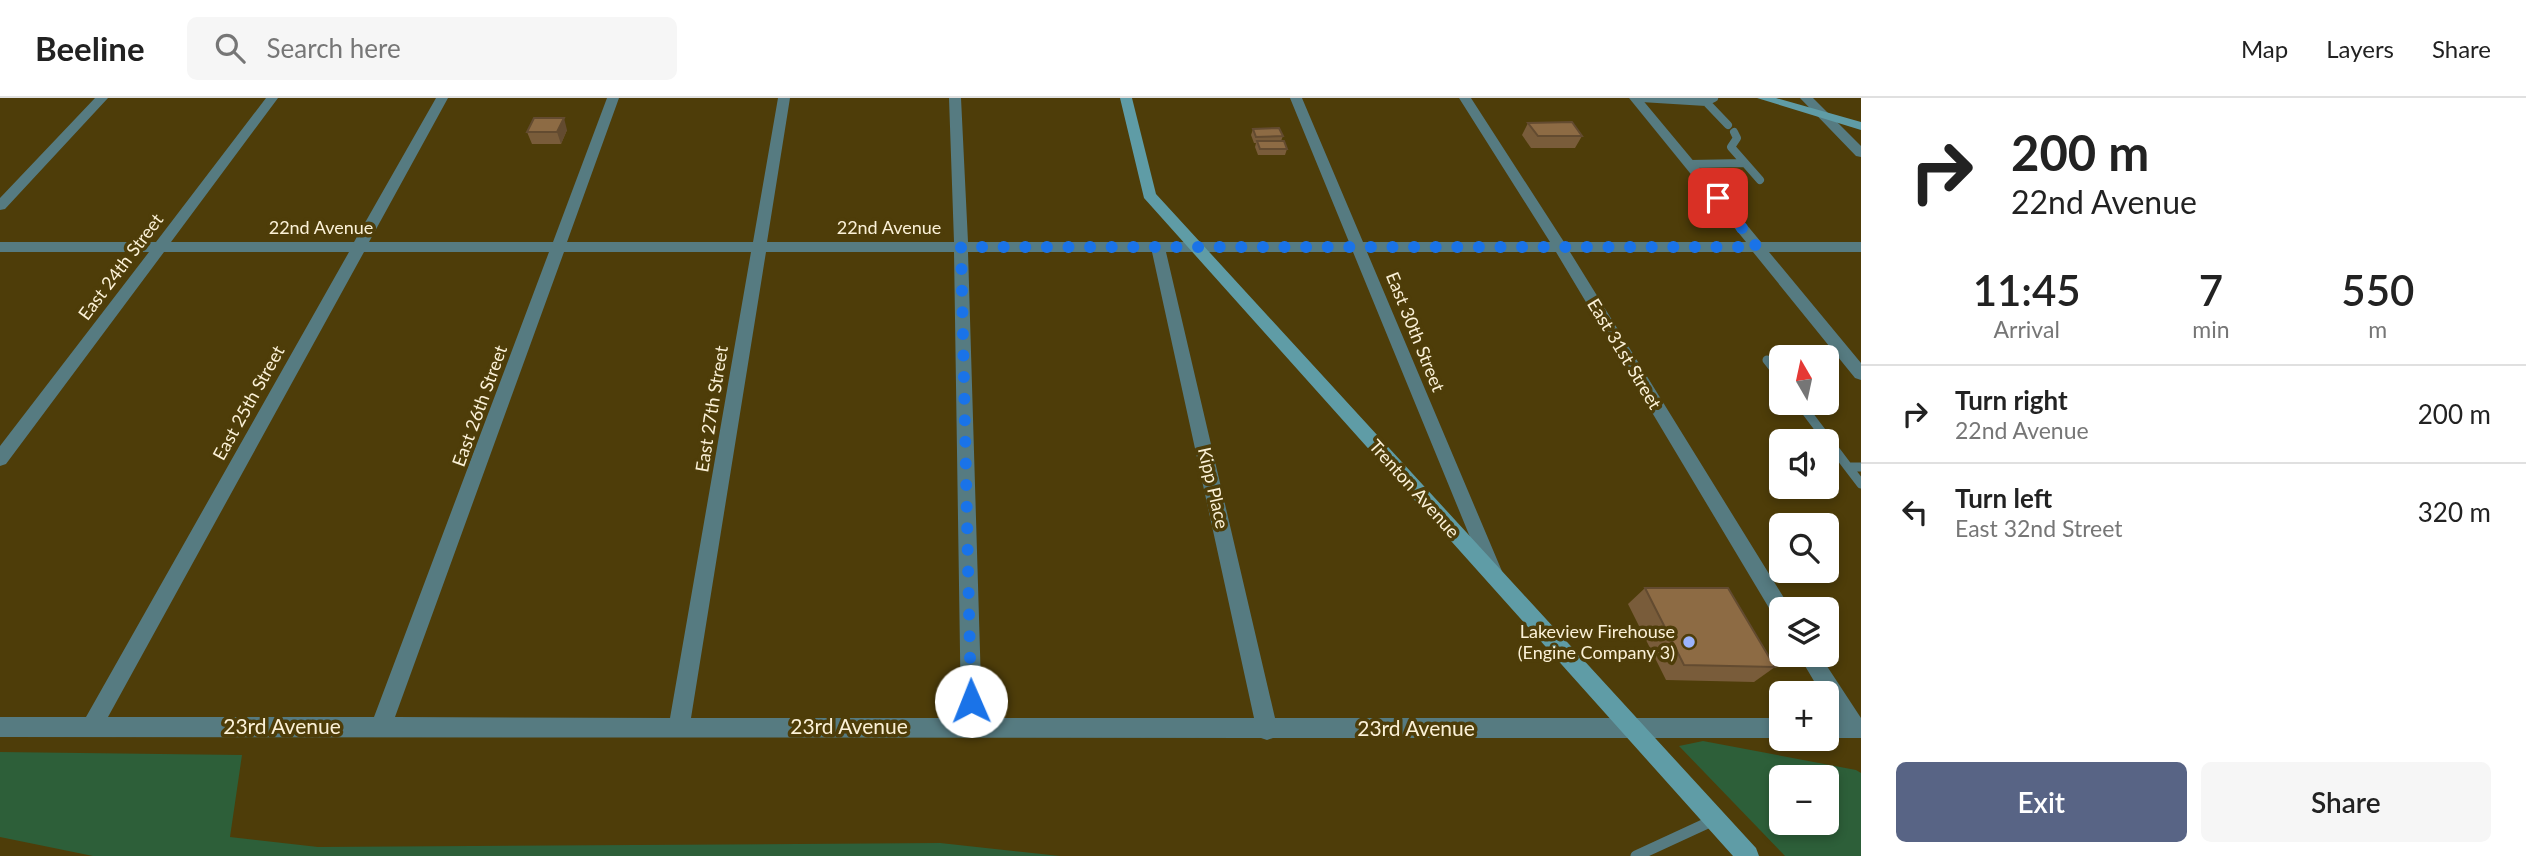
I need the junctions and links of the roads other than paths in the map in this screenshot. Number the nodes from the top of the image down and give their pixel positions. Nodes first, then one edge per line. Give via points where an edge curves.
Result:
1 (102, 98) edge
2 (272, 98) edge
3 (442, 98) edge
4 (613, 98) edge
5 (784, 98) edge
6 (955, 98) edge
7 (1126, 98) edge
8 (1296, 98) edge
9 (1465, 98) edge
10 (1638, 98) edge
11 (1763, 98) edge
12 (1806, 98) edge
13 (1710, 100) edge
14 (1823, 115) junction
15 (1728, 125) dead end
16 (1861, 126) edge
17 (1734, 132) dead end
18 (1861, 153) edge
19 (1744, 163) junction
20 (1689, 164) junction
21 (1760, 180) dead end
22 (0, 206) edge
23 (0, 247) edge
24 (160, 247) junction
25 (358, 247) junction
26 (560, 247) junction
27 (758, 247) junction
28 (961, 247) junction
29 (1158, 247) junction
30 (1195, 247) junction
31 (1359, 247) junction
32 (1560, 247) junction
33 (1757, 247) junction
34 (1861, 247) edge
35 (1767, 360) dead end
36 (1769, 363) edge
37 (1861, 374) edge
38 (1809, 415) edge
39 (0, 459) edge
40 (1848, 467) junction
41 (1861, 467) edge
42 (1861, 484) edge
43 (1497, 581) junction
44 (1773, 597) edge
45 (1817, 667) edge
46 (0, 727) edge
47 (91, 727) junction
48 (381, 727) junction
49 (679, 727) junction
50 (972, 727) junction
51 (1839, 728) edge
52 (1858, 728) edge
53 (1631, 729) junction
54 (1769, 729) edge
55 (1267, 730) junction
56 (1715, 820) junction
57 (1636, 856) edge
58 (1748, 856) edge

1 - 22 street
2 - 24 street, East 24th Street
3 - 25 street, East 25th Street
4 - 26 street, East 26th Street
5 - 27 street, East 27th Street
6 - 28 street
7 - 30 street, Trenton Avenue via 1149,195
8 - 31 street, East 30th Street
9 - 32 street, East 31st Street
10 - 13 lane
10 - 20 street
11 - 14 street
12 - 14 street
13 - 15 lane
14 - 16 street
14 - 18 street
17 - 19 lane via 1737,138 1731,147
19 - 20 lane
19 - 21 lane
20 - 33 street
23 - 24 street, 22nd Avenue
24 - 25 street, 22nd Avenue
24 - 39 street, East 24th Street
25 - 26 street, 22nd Avenue
25 - 47 street, East 25th Street
26 - 27 street, 22nd Avenue
26 - 48 street, East 26th Street
27 - 28 street, 22nd Avenue
27 - 49 street, East 27th Street
28 - 29 street, 22nd Avenue
28 - 50 street
29 - 30 street, 22nd Avenue
29 - 55 street, Kipp Place
30 - 31 street, 22nd Avenue
30 - 43 street, Trenton Avenue
31 - 32 street, 22nd Avenue
31 - 43 street, East 30th Street
32 - 33 street, 22nd Avenue
32 - 44 street, East 31st Street
33 - 34 street, 22nd Avenue
33 - 37 street
35 - 36 lane
38 - 40 lane
40 - 41 lane
40 - 42 lane
43 - 53 street, Trenton Avenue
45 - 52 street
46 - 47 street, 23rd Avenue
47 - 48 street, 23rd Avenue
48 - 49 street, 23rd Avenue
49 - 50 street, 23rd Avenue
50 - 55 street, 23rd Avenue
51 - 52 street
53 - 54 street, 23rd Avenue
53 - 55 street, 23rd Avenue
53 - 56 street, Trenton Avenue
56 - 57 lane
56 - 58 street, Trenton Avenue

